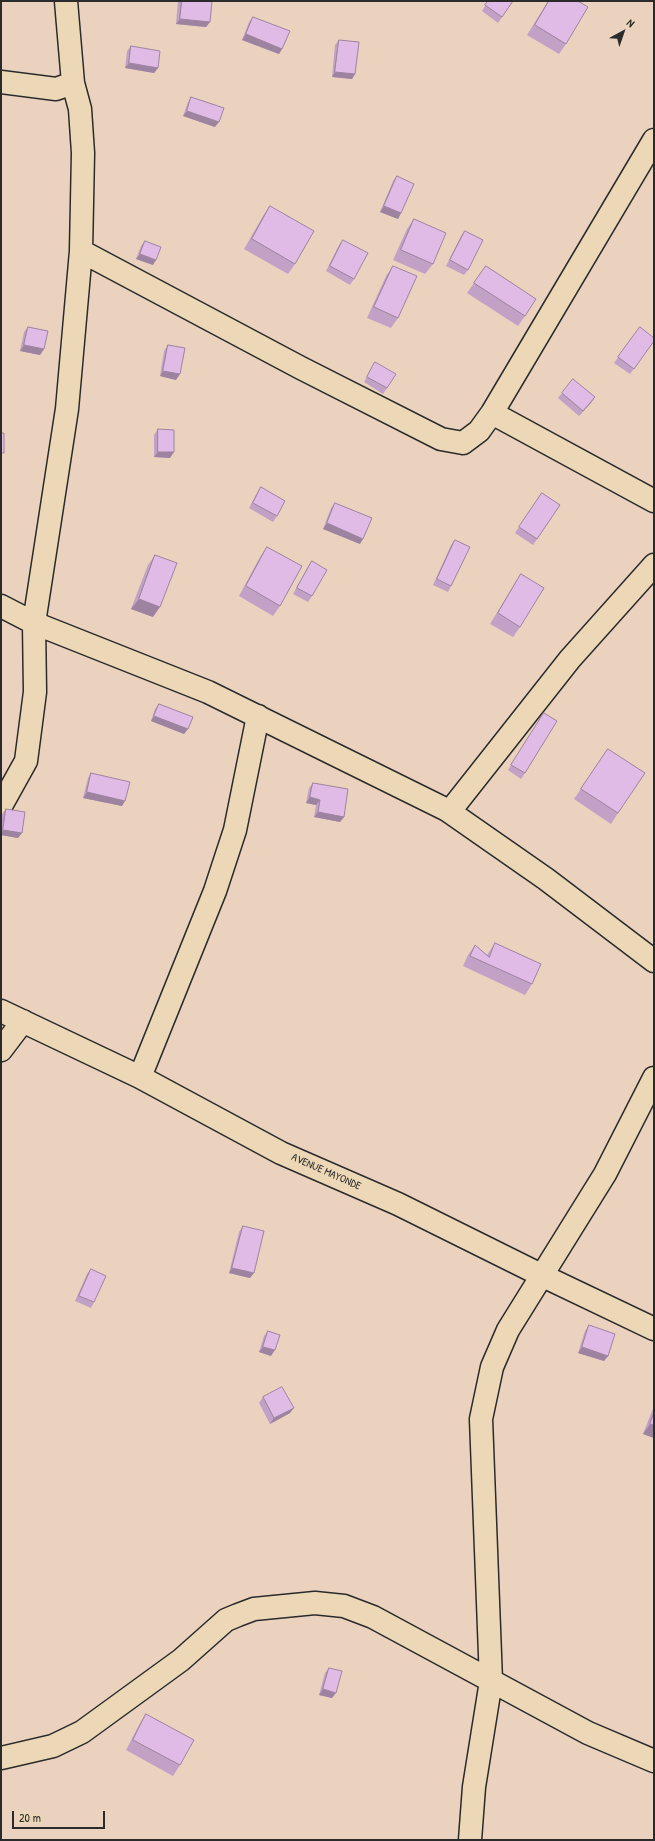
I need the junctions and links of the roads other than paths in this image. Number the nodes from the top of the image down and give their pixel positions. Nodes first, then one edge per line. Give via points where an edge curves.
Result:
1 (66, 1) edge
2 (1, 82) edge
3 (73, 83) junction
4 (654, 140) edge
5 (81, 251) junction
6 (492, 413) junction
7 (654, 501) edge
8 (654, 565) edge
9 (1, 606) edge
10 (34, 623) junction
11 (258, 716) junction
12 (1, 806) edge
13 (447, 810) junction
14 (654, 961) edge
15 (1, 1011) edge
16 (23, 1021) junction
17 (1, 1050) edge
18 (140, 1077) junction
19 (654, 1078) edge
20 (541, 1275) junction
21 (654, 1329) edge
22 (491, 1681) junction
23 (1, 1758) edge
24 (654, 1761) edge
25 (470, 1840) edge

1 - 3 street
2 - 3 street via 56,89
3 - 5 street via 80,109
4 - 6 street
5 - 6 street via 441,439 463,443 479,431
5 - 10 street via 67,409
6 - 7 street
8 - 13 street via 570,659 454,806
9 - 10 street
10 - 11 street via 208,692
10 - 12 street via 35,692 26,761
11 - 13 street
11 - 18 street via 235,830 215,891
13 - 14 street via 546,879
15 - 16 street, AVENUE MAYONDE
16 - 17 street
16 - 18 street, AVENUE MAYONDE
18 - 20 street, AVENUE MAYONDE via 281,1153 398,1204
19 - 20 street via 605,1174
20 - 21 street, AVENUE MAYONDE
20 - 22 street via 508,1330 492,1367 481,1419
22 - 23 street via 374,1617 344,1606 315,1603 254,1609 226,1620 181,1660 82,1732 53,1746
22 - 24 street via 588,1733
22 - 25 street via 474,1787

